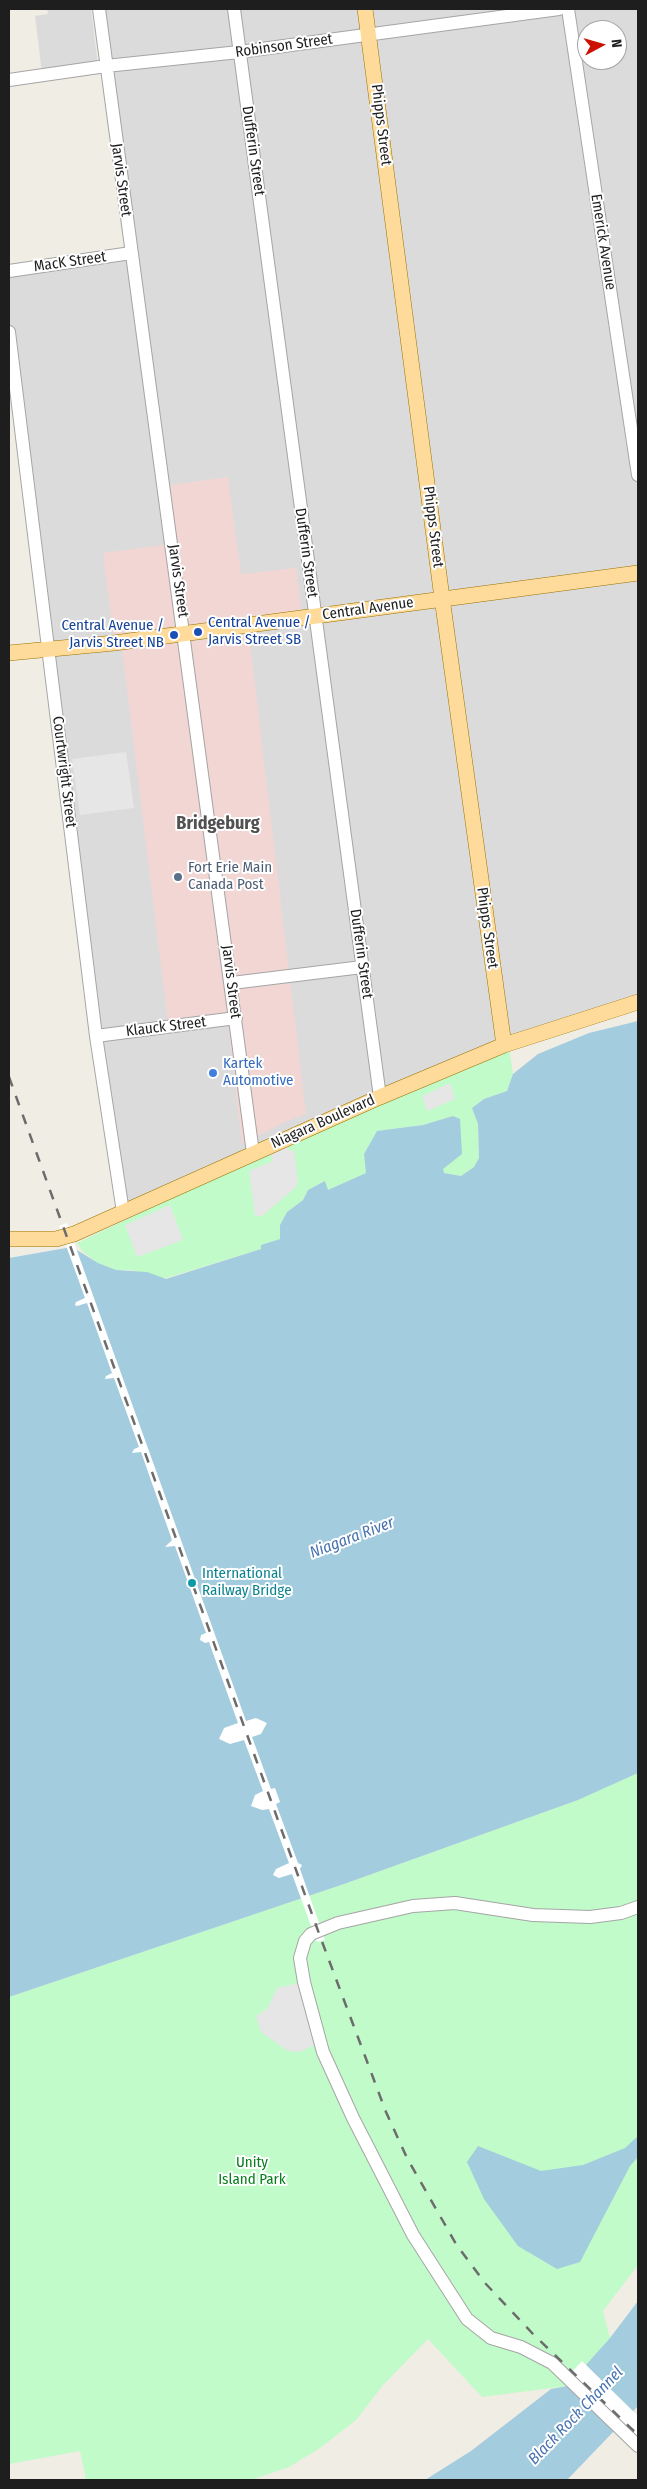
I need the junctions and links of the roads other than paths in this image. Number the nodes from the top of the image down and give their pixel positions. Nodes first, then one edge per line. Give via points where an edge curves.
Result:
1 (99, 9) edge
2 (234, 9) edge
3 (365, 9) edge
4 (559, 9) edge
5 (568, 9) edge
6 (520, 11) edge
7 (369, 34) junction
8 (239, 52) junction
9 (106, 66) junction
10 (9, 80) edge
11 (131, 253) junction
12 (9, 271) edge
13 (9, 332) edge
14 (638, 475) edge
15 (638, 573) edge
16 (442, 598) junction
17 (315, 616) junction
18 (185, 634) junction
19 (48, 649) junction
20 (9, 653) edge
21 (362, 967) junction
22 (232, 983) junction
23 (638, 1002) edge
24 (236, 1018) junction
25 (96, 1036) junction
26 (504, 1045) junction
27 (380, 1097) junction
28 (254, 1153) junction
29 (123, 1212) junction
30 (9, 1239) edge
31 (638, 1906) edge
32 (638, 2446) edge

1 - 9 street, Jarvis Street
2 - 8 street, Dufferin Street
3 - 7 main road, Phipps Street
4 - 6 street, Robinson Street
5 - 14 street, Emerick Avenue
6 - 7 street, Robinson Street
7 - 8 street, Robinson Street
7 - 16 main road, Phipps Street
8 - 9 street, Robinson Street
8 - 17 street, Dufferin Street
9 - 10 street, Robinson Street
9 - 11 street, Jarvis Street
11 - 12 street, MacK Street
11 - 18 street, Jarvis Street
13 - 19 street, Courtwright Street
15 - 16 main road, Central Avenue
16 - 17 main road, Central Avenue
16 - 26 main road, Phipps Street
17 - 18 main road, Central Avenue
17 - 21 street, Dufferin Street
18 - 19 main road, Central Avenue
18 - 22 street, Jarvis Street
19 - 20 main road, Central Avenue
19 - 25 street, Courtwright Street
21 - 22 street
21 - 27 street, Dufferin Street
22 - 24 street, Jarvis Street
23 - 26 main road, Niagara Boulevard
24 - 25 street, Klauck Street
24 - 28 street, Jarvis Street
25 - 29 street, Courtwright Street
26 - 27 main road, Niagara Boulevard
27 - 28 main road, Niagara Boulevard
28 - 29 main road, Niagara Boulevard
29 - 30 main road, Niagara Boulevard via 56,1239
31 - 32 street via 621,1913 590,1918 532,1915 455,1903 413,1906 338,1923 311,1934 305,1941 300,1958 323,2052 353,2118 413,2235 467,2319 490,2338 522,2347 552,2363

